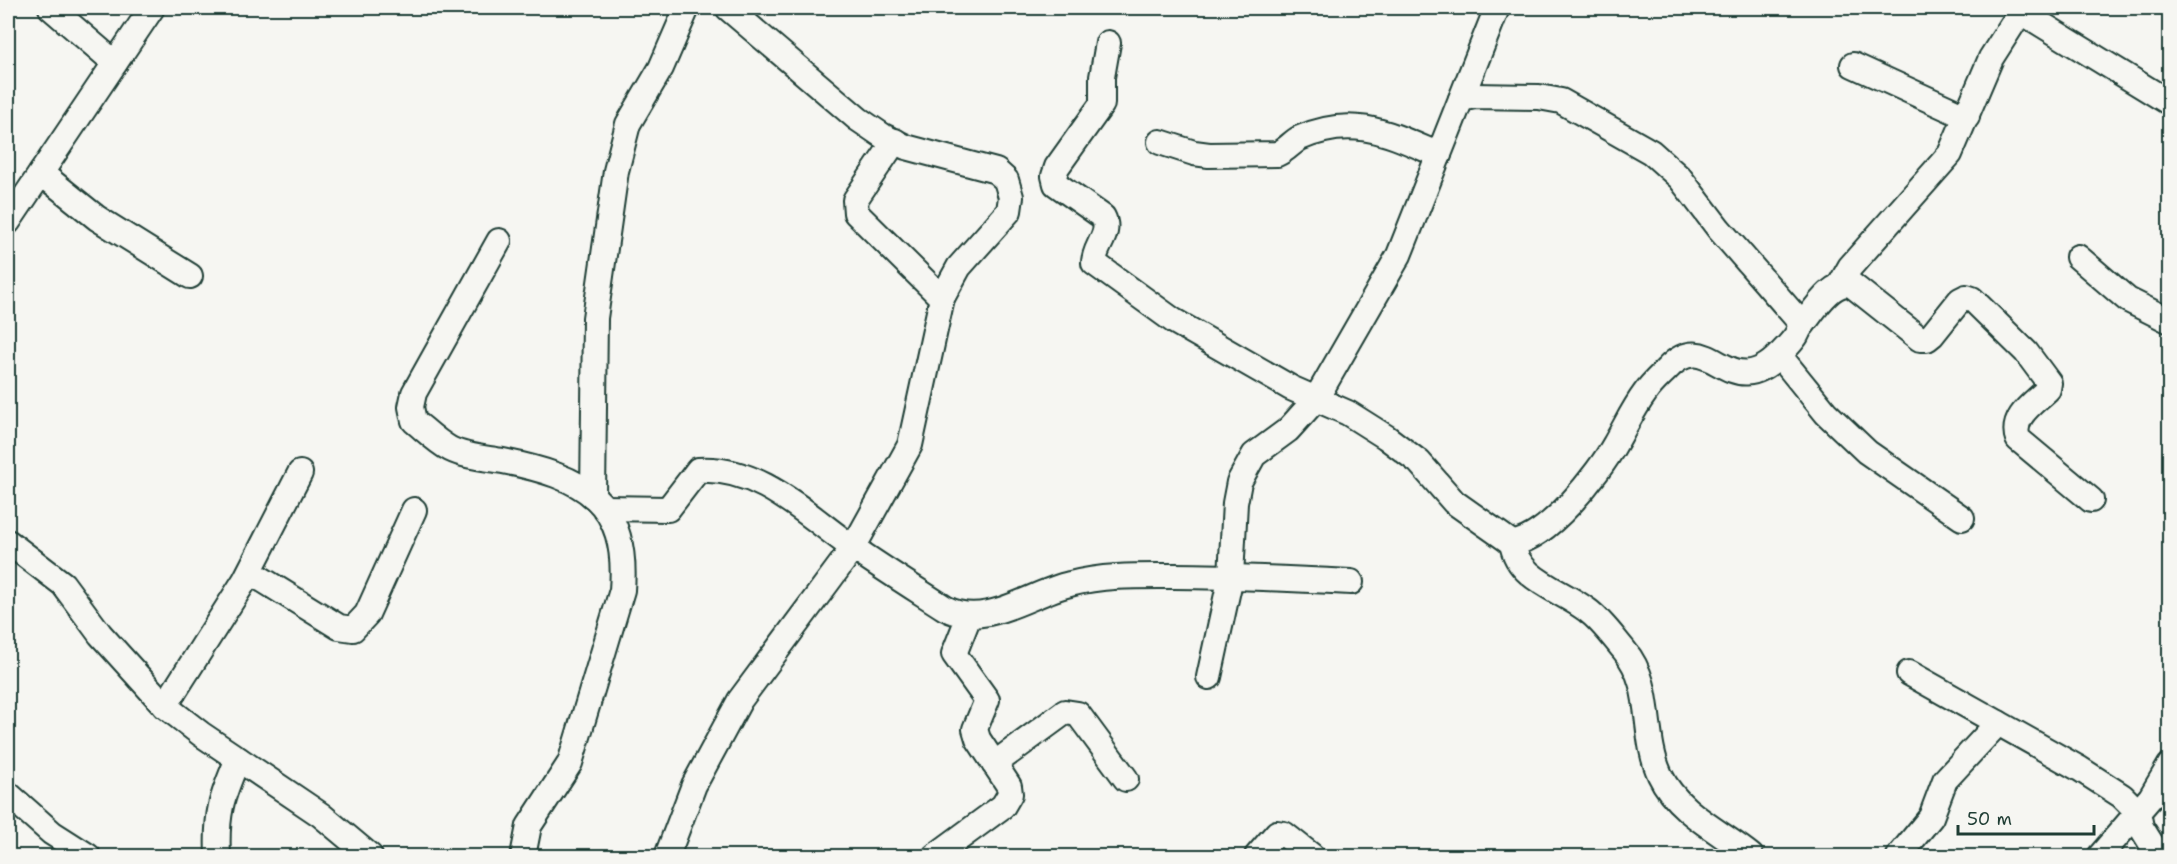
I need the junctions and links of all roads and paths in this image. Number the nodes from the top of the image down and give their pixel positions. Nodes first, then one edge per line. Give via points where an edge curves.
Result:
1 (51, 8) edge
2 (152, 8) edge
3 (687, 8) edge
4 (728, 8) edge
5 (1497, 8) edge
6 (2018, 9) edge
7 (1108, 43) dead end
8 (115, 63) junction
9 (1853, 65) dead end
10 (1461, 99) junction
11 (2169, 103) edge
12 (1967, 117) junction
13 (895, 141) junction
14 (1160, 142) dead end
15 (1439, 155) junction
16 (41, 172) junction
17 (8, 222) edge
18 (499, 241) dead end
19 (2078, 257) dead end
20 (190, 276) dead end
21 (1840, 285) junction
22 (942, 298) junction
23 (2169, 321) edge
24 (1800, 328) junction
25 (1779, 355) junction
26 (1316, 399) junction
27 (300, 473) dead end
28 (2091, 500) dead end
29 (599, 502) junction
30 (414, 510) dead end
31 (1962, 518) dead end
32 (8, 542) edge
33 (1512, 543) junction
34 (853, 548) junction
35 (250, 572) junction
36 (1231, 576) junction
37 (1351, 582) dead end
38 (969, 616) junction
39 (1909, 673) dead end
40 (1209, 677) dead end
41 (165, 706) junction
42 (1998, 723) junction
43 (238, 759) junction
44 (994, 764) junction
45 (2169, 765) edge
46 (1126, 779) dead end
47 (8, 794) edge
48 (2138, 812) junction
49 (88, 856) edge
50 (218, 856) edge
51 (370, 856) edge
52 (523, 856) edge
53 (667, 856) edge
54 (935, 856) edge
55 (1257, 856) edge
56 (1312, 856) edge
57 (1751, 856) edge
58 (1899, 856) edge
59 (2100, 856) edge
60 (2159, 856) edge

1 - 8 street
2 - 8 street
3 - 29 street via 661,68 627,124 615,171 596,318
4 - 13 street via 858,119
5 - 10 street
6 - 11 street
6 - 12 street via 1991,58
7 - 26 street via 1102,104 1054,176 1056,184 1106,223 1094,263 1174,321
8 - 16 street
9 - 12 street
10 - 15 street
10 - 24 street via 1539,97 1561,101 1651,152 1680,178 1719,229 1793,312
12 - 21 street via 1950,154 1850,267
13 - 22 street via 855,200 856,213
13 - 22 street via 996,171 1006,180 1011,197 1009,211 959,267
14 - 15 street via 1209,155 1277,154 1299,139 1348,125 1374,128
15 - 26 street via 1399,255
16 - 17 street
16 - 20 street via 97,218
18 - 29 street via 414,393 414,421 450,449 547,470 578,484
19 - 23 street via 2128,300
21 - 24 street
21 - 28 street via 1852,285 1920,339 1932,335 1960,300 1972,299 2026,352 2049,383 2048,389 2016,421 2018,439
22 - 34 street via 910,445
24 - 25 street
25 - 31 street via 1826,413 1867,452
25 - 33 street via 1772,364 1745,374 1696,353 1675,361 1646,391 1615,445 1579,494 1534,537
26 - 33 street via 1386,437 1419,462 1454,502
26 - 36 street via 1294,424 1254,454 1247,464 1235,503
27 - 35 street
29 - 34 street via 668,509 699,470 742,474 773,490
29 - 52 street via 613,521 624,562 622,590 570,763 529,826
30 - 35 street via 367,614 353,629 339,627
32 - 41 street via 63,584 100,634
33 - 57 street via 1519,563 1548,588 1590,612 1637,667 1645,688 1659,774 1677,800
34 - 38 street via 945,608
34 - 53 street via 740,700 694,785
35 - 41 street
36 - 37 street
36 - 38 street via 1097,578
36 - 40 street
38 - 44 street via 954,654 987,700 975,729
39 - 42 street
41 - 43 street
42 - 48 street via 2080,769 2122,796
42 - 58 street via 1945,780 1931,817
43 - 50 street via 216,820
43 - 51 street via 321,815
44 - 46 street via 1065,712 1072,711
44 - 54 street via 1009,786 1008,800
45 - 48 street via 2151,798
47 - 49 street via 52,833
48 - 59 street
48 - 60 street via 2141,827
55 - 56 street via 1277,833 1284,834

